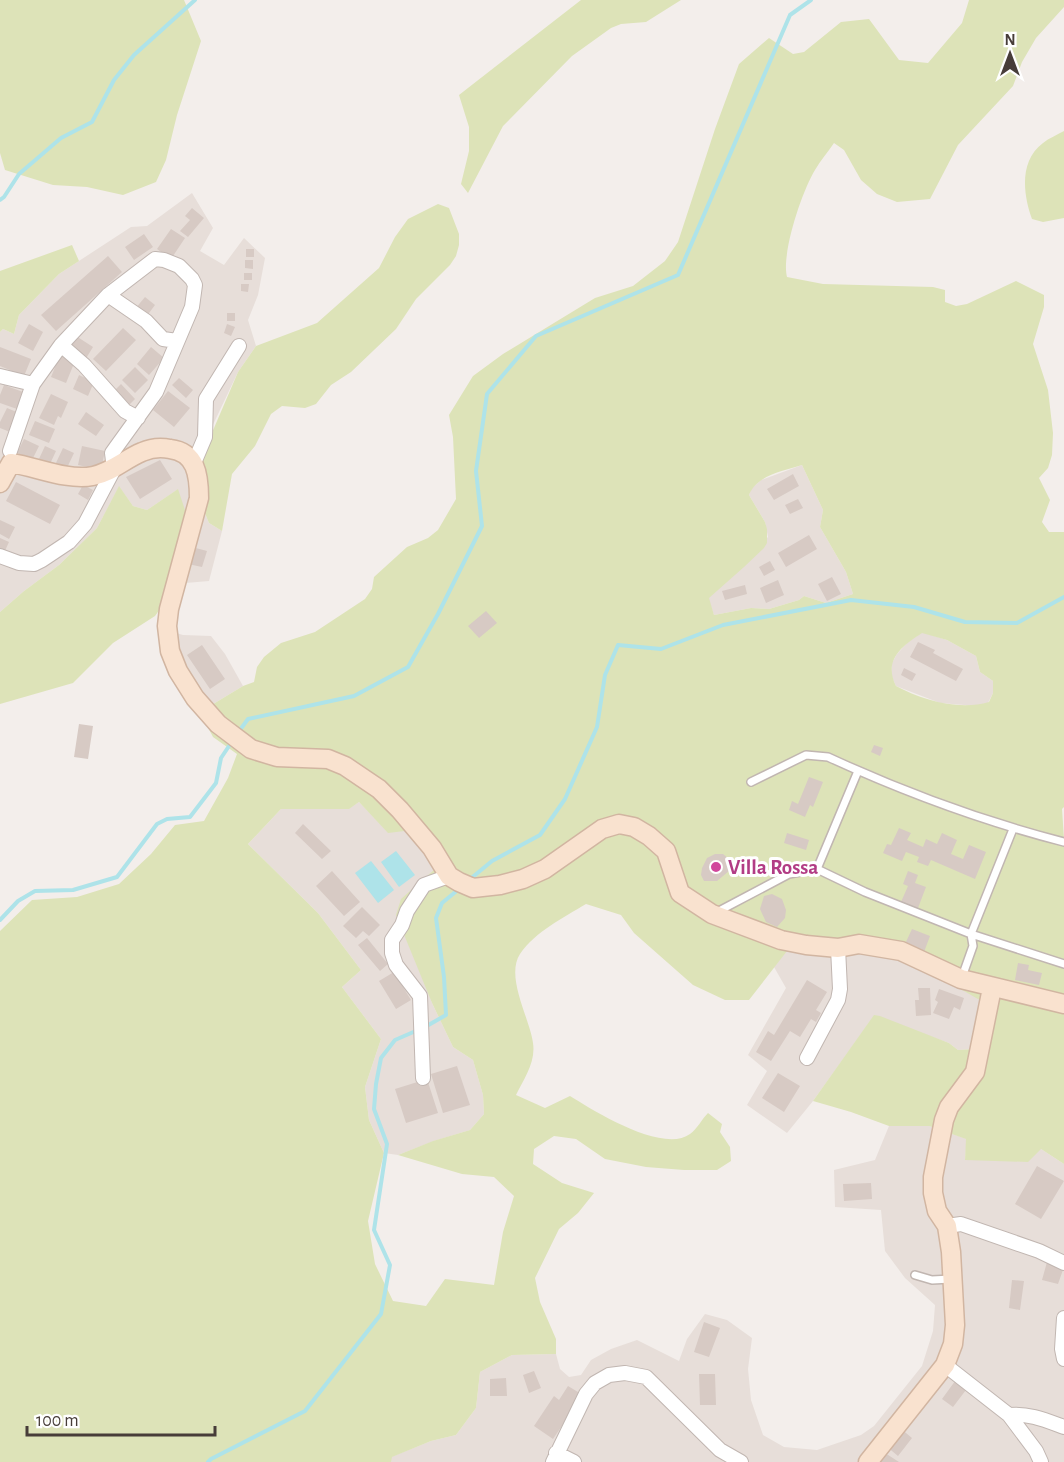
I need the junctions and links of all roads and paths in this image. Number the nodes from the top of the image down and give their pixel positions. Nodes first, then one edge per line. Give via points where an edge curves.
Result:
1 (108, 295) junction
2 (177, 341) junction
3 (61, 345) junction
4 (239, 346) dead end
5 (0, 376) edge
6 (33, 384) junction
7 (138, 418) junction
8 (7, 453) edge
9 (194, 463) junction
10 (114, 469) junction
11 (0, 483) edge
12 (0, 556) edge
13 (858, 771) junction
14 (751, 783) dead end
15 (1013, 829) junction
16 (1064, 842) edge
17 (816, 869) junction
18 (460, 882) junction
19 (712, 914) junction
20 (971, 934) junction
21 (838, 948) junction
22 (1064, 964) edge
23 (961, 980) junction
24 (992, 988) junction
25 (1064, 1004) edge
26 (807, 1058) dead end
27 (423, 1078) dead end
28 (946, 1226) junction
29 (1064, 1263) edge
30 (915, 1275) dead end
31 (952, 1279) junction
32 (1064, 1318) edge
33 (1064, 1359) edge
34 (945, 1365) junction
35 (1009, 1415) junction
36 (1064, 1427) edge
37 (720, 1450) junction
38 (554, 1458) edge
39 (574, 1462) edge
40 (711, 1462) edge
41 (741, 1462) edge
42 (868, 1462) edge
43 (1041, 1462) edge

1 - 2 street via 146,321 163,339
1 - 2 street via 155,259 179,266 195,285 192,307
1 - 3 street
2 - 7 street via 156,392
3 - 6 street
3 - 7 street via 126,411
4 - 9 street via 206,399 205,437
5 - 6 street
6 - 8 street
7 - 10 street via 112,453
8 - 10 street via 65,475 91,477
8 - 11 street
9 - 10 street via 178,450 155,448
9 - 18 street via 199,498 167,626 170,651 195,698 218,724 251,749 277,757 328,759 345,765 400,810
10 - 12 street via 85,524 69,542 33,564
13 - 14 lane via 828,757 806,755
13 - 15 lane
13 - 17 lane
15 - 16 lane
15 - 20 lane
17 - 19 lane via 789,874
17 - 20 lane
18 - 19 street via 500,885 523,879 545,869 602,829 619,824 634,827 666,850 680,893
18 - 27 street via 424,885 392,940 396,965 420,996
19 - 21 street via 781,940
20 - 22 lane
20 - 23 lane via 973,946
21 - 23 street via 860,944 901,951
21 - 26 street via 838,1000
23 - 24 street
24 - 25 street
24 - 28 street via 975,1072 944,1120 933,1193
28 - 29 street via 961,1224
28 - 31 street
30 - 31 lane via 932,1280
31 - 34 street via 955,1326
32 - 33 street
34 - 35 street
34 - 42 street
35 - 36 street via 1032,1416
35 - 43 street
37 - 38 street via 646,1377 625,1373 609,1375 595,1383
37 - 40 street
37 - 41 street
38 - 39 street

